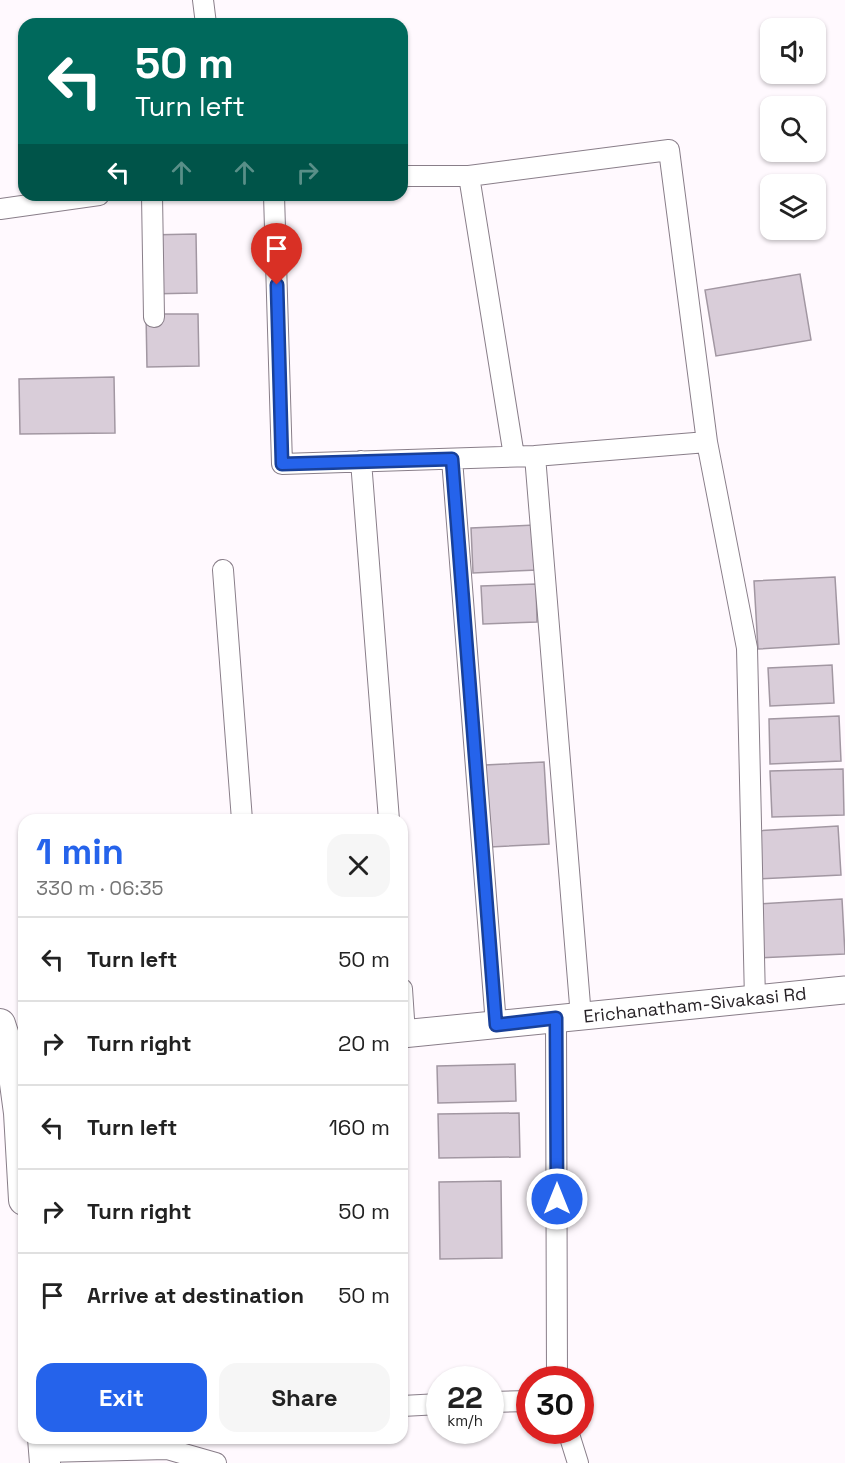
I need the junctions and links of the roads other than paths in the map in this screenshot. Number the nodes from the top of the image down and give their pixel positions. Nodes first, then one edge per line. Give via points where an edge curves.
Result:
1 (203, 0) edge
2 (205, 18) edge
3 (408, 176) edge
4 (470, 176) junction
5 (26, 201) edge
6 (152, 201) edge
7 (274, 201) edge
8 (1, 203) edge
9 (154, 317) dead end
10 (707, 442) junction
11 (514, 456) junction
12 (535, 456) junction
13 (452, 459) junction
14 (361, 461) junction
15 (223, 570) dead end
16 (242, 814) edge
17 (389, 814) edge
18 (845, 990) edge
19 (755, 1000) junction
20 (569, 1018) junction
21 (0, 1024) edge
22 (496, 1025) junction
23 (408, 1034) edge
24 (12, 1061) edge
25 (18, 1106) edge
26 (557, 1366) edge
27 (426, 1405) edge
28 (408, 1406) edge
29 (572, 1444) edge
30 (44, 1451) edge
31 (216, 1463) edge
32 (578, 1463) edge

1 - 2 street
3 - 4 street
4 - 10 street via 669,150
4 - 11 street
5 - 8 street
6 - 9 street
7 - 14 street via 282,464
10 - 12 street
10 - 19 street via 747,648
11 - 12 street
11 - 13 street
12 - 20 street
13 - 14 street
13 - 22 street
14 - 17 street
15 - 16 street
18 - 19 main road, Erichanatham-Sivakasi Rd
19 - 20 main road, Erichanatham-Sivakasi Rd
20 - 22 main road, Erichanatham-Sivakasi Rd
20 - 26 street
21 - 24 main road
22 - 23 main road, Erichanatham-Sivakasi Rd
24 - 25 main road
27 - 28 street
29 - 32 street
30 - 31 street via 167,1449

